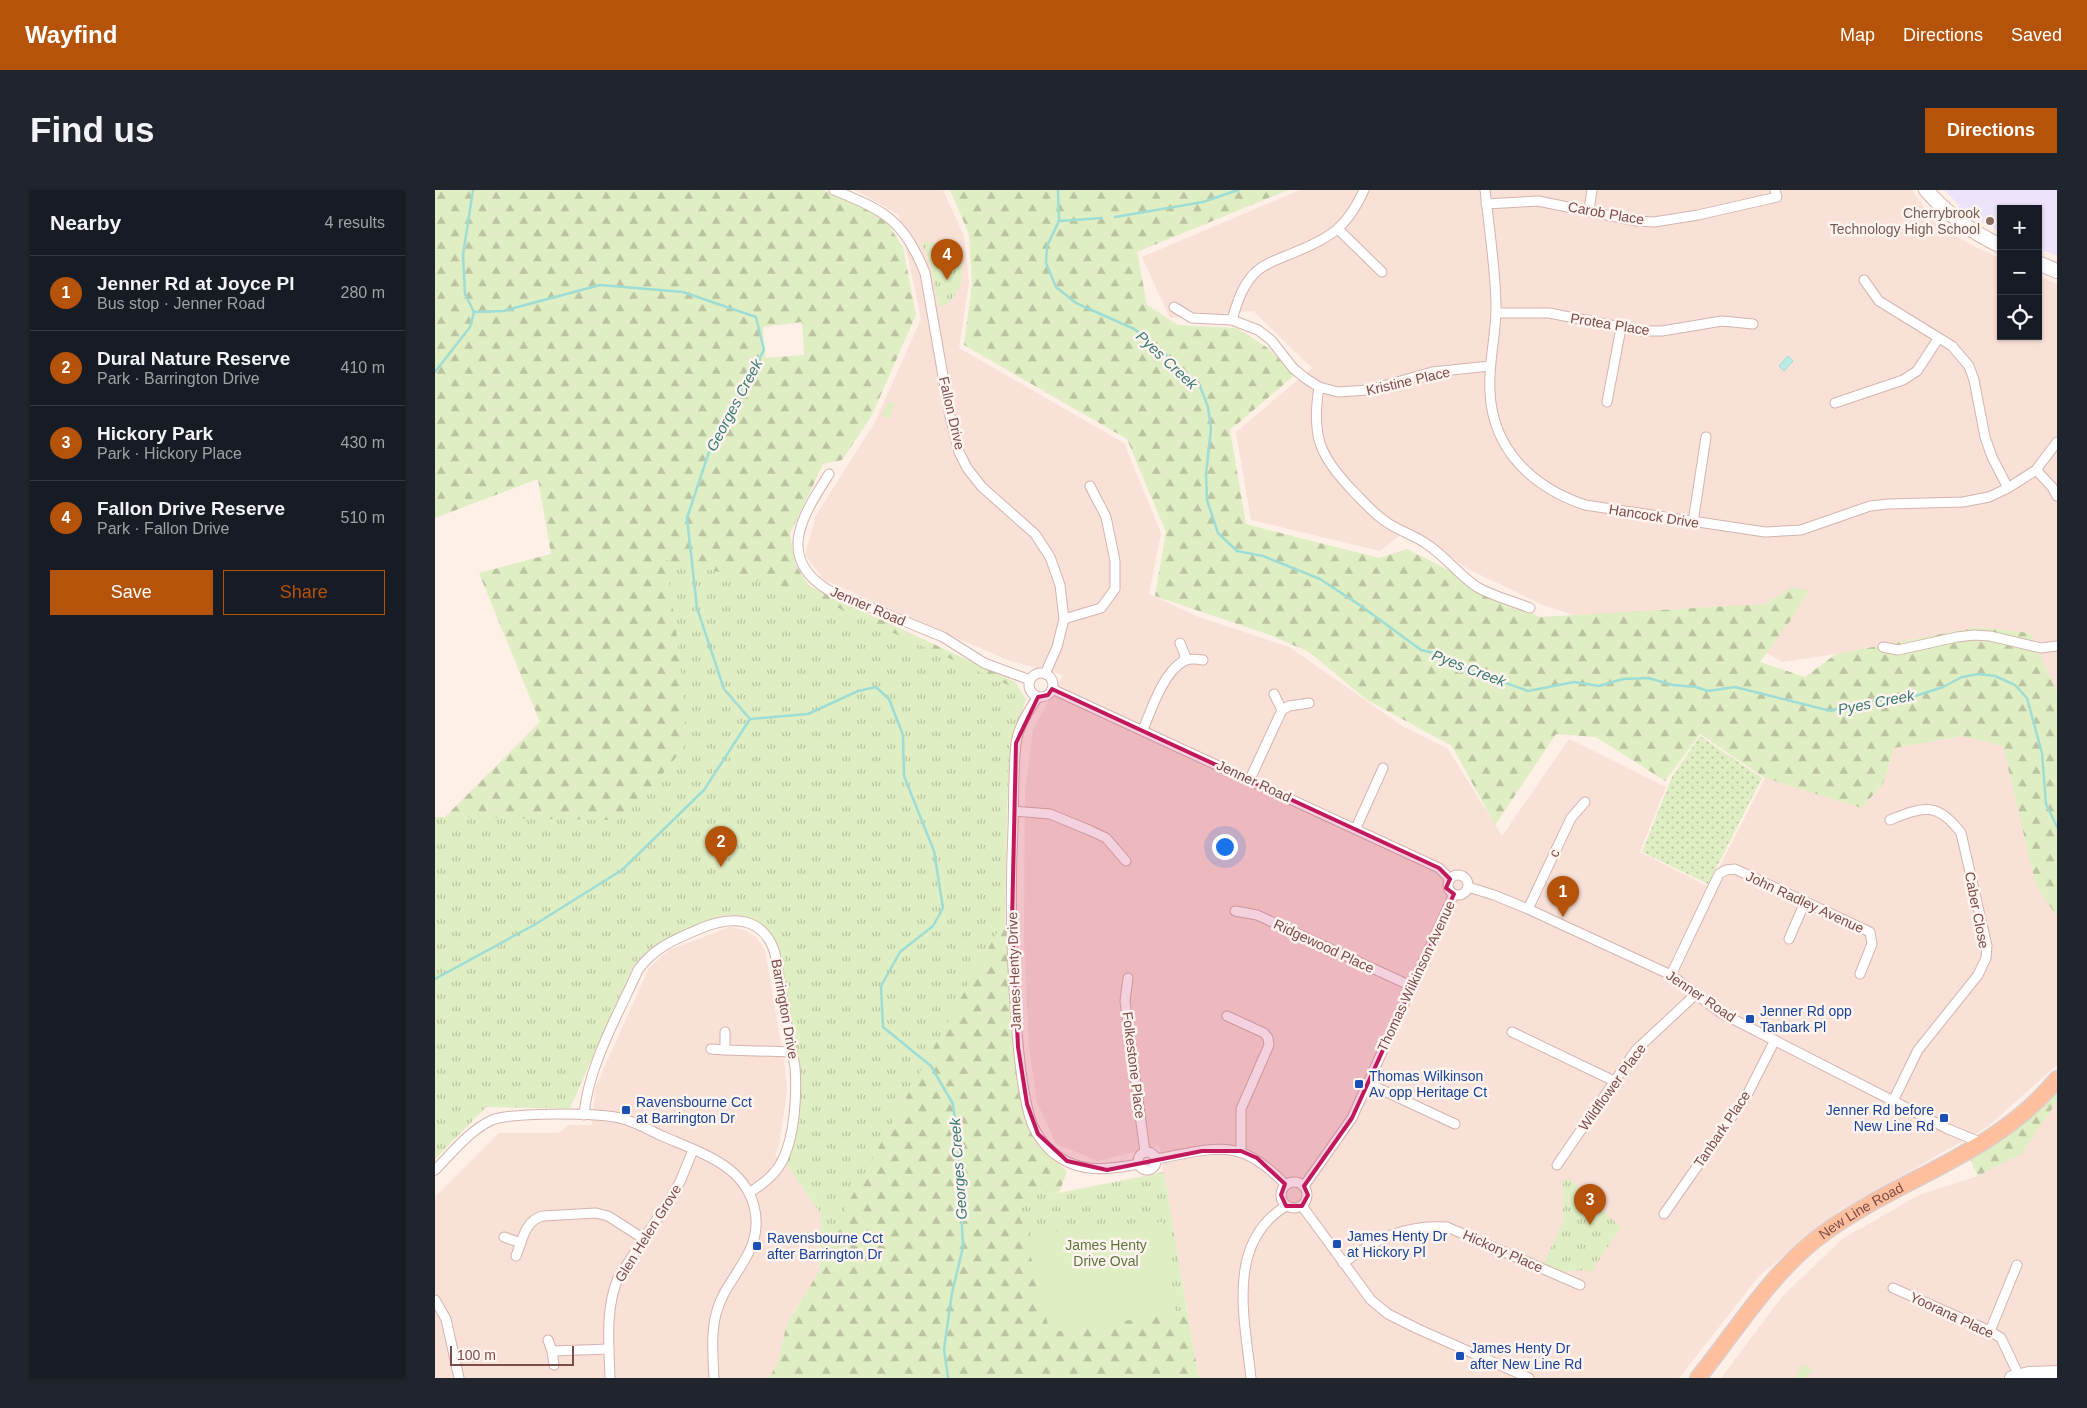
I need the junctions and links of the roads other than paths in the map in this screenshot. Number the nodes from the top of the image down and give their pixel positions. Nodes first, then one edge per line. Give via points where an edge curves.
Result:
1 (834, 190) edge
2 (1364, 190) edge
3 (1485, 190) edge
4 (1592, 190) edge
5 (1775, 190) edge
6 (1926, 190) edge
7 (1487, 204) junction
8 (1589, 210) junction
9 (1339, 230) junction
10 (1997, 244) edge
11 (2042, 264) edge
12 (2057, 271) edge
13 (1382, 272) dead end
14 (1864, 280) dead end
15 (1173, 307) dead end
16 (1496, 313) junction
17 (1231, 320) junction
18 (1753, 324) dead end
19 (1621, 328) junction
20 (1938, 339) junction
21 (1490, 366) junction
22 (1319, 387) junction
23 (1607, 402) dead end
24 (1835, 403) dead end
25 (1706, 437) dead end
26 (2057, 442) edge
27 (2036, 470) junction
28 (829, 474) dead end
29 (1090, 486) dead end
30 (2008, 488) junction
31 (2057, 496) edge
32 (1693, 522) junction
33 (1530, 608) dead end
34 (1064, 619) junction
35 (1180, 643) dead end
36 (2057, 646) edge
37 (1883, 647) dead end
38 (1203, 660) dead end
39 (1183, 661) junction
40 (1045, 674) junction
41 (1030, 680) junction
42 (1053, 689) junction
43 (1274, 694) dead end
44 (1038, 697) junction
45 (1309, 703) dead end
46 (1283, 710) junction
47 (1143, 730) junction
48 (1383, 768) dead end
49 (1250, 779) junction
50 (1585, 802) dead end
51 (1013, 811) junction
52 (1890, 820) dead end
53 (1356, 828) junction
54 (1126, 861) dead end
55 (1451, 879) junction
56 (1468, 887) junction
57 (1454, 894) junction
58 (1805, 902) junction
59 (1528, 909) junction
60 (1235, 911) dead end
61 (1789, 939) dead end
62 (1860, 974) dead end
63 (1671, 975) junction
64 (1128, 978) dead end
65 (1411, 986) junction
66 (1696, 994) junction
67 (1227, 1016) dead end
68 (725, 1032) dead end
69 (1512, 1032) dead end
70 (1775, 1040) junction
71 (711, 1049) dead end
72 (725, 1050) junction
73 (792, 1052) junction
74 (2057, 1079) edge
75 (1614, 1081) junction
76 (1367, 1083) junction
77 (1893, 1101) junction
78 (584, 1115) junction
79 (1455, 1124) dead end
80 (1982, 1143) junction
81 (693, 1150) junction
82 (1241, 1151) junction
83 (1145, 1152) junction
84 (1156, 1159) junction
85 (1139, 1164) junction
86 (1557, 1165) dead end
87 (435, 1170) edge
88 (1286, 1185) junction
89 (1304, 1186) junction
90 (749, 1193) junction
91 (1286, 1206) junction
92 (1302, 1206) junction
93 (1664, 1214) dead end
94 (504, 1237) dead end
95 (644, 1239) junction
96 (521, 1243) junction
97 (516, 1256) dead end
98 (1343, 1263) junction
99 (2017, 1265) dead end
100 (1580, 1285) dead end
101 (1893, 1288) dead end
102 (435, 1300) edge
103 (1990, 1331) junction
104 (548, 1340) dead end
105 (609, 1349) junction
106 (552, 1351) junction
107 (554, 1364) dead end
108 (2057, 1373) edge
109 (2015, 1377) edge
110 (459, 1378) edge
111 (609, 1378) edge
112 (714, 1378) edge
113 (1251, 1378) edge
114 (1529, 1378) edge
115 (1698, 1378) edge

1 - 34 street, Fallon Drive via 880,210 906,235 916,251 925,273 959,452 982,487 1035,534 1050,557 1060,585
2 - 9 street
3 - 7 street, Hancock Drive
4 - 8 street
5 - 8 street, Carob Place via 1777,197 1673,220 1637,221
6 - 10 main road via 1959,222
7 - 8 street, Carob Place via 1538,201
7 - 16 street, Hancock Drive
9 - 13 street
9 - 17 street via 1259,270 1243,290
11 - 12 main road
14 - 20 street via 1879,301
15 - 17 street, Kristine Place via 1192,318
16 - 19 street, Protea Place via 1549,313
16 - 21 street, Hancock Drive
17 - 22 street, Kristine Place via 1258,330 1271,340 1293,368
18 - 19 street, Protea Place via 1722,321 1641,332
19 - 23 street
20 - 24 street via 1917,371 1903,380
20 - 30 street via 1952,346 1969,366 1985,437
21 - 22 street, Kristine Place via 1432,372 1354,392
21 - 32 street, Hancock Drive via 1492,411 1499,433 1519,465 1533,478 1566,499 1585,505
22 - 33 street via 1316,430 1320,446 1339,477 1385,522 1428,544 1478,587
25 - 32 street
26 - 27 street, Hancock Drive
27 - 30 street, Hancock Drive
27 - 31 street
28 - 41 street, Jenner Road via 805,515 797,539 799,560 814,581 828,590 943,637 984,663
29 - 34 street via 1107,517 1115,562 1115,589 1101,608
30 - 32 street, Hancock Drive via 1989,497 1963,502 1870,506 1801,530 1765,532
34 - 40 street, Fallon Drive via 1057,647
35 - 39 street via 1185,655
36 - 37 street via 2041,648 1974,635 1898,650
38 - 39 street
39 - 47 street via 1162,684
40 - 41 street via 1038,673
40 - 42 street via 1051,678
41 - 44 street via 1031,692
42 - 44 street via 1048,695
42 - 47 street, Jenner Road
43 - 46 street
44 - 51 street, James Henty Drive via 1028,712 1016,743
45 - 46 street
46 - 49 street
47 - 49 street, Jenner Road
48 - 53 street
49 - 53 street, Jenner Road
50 - 59 street, c via 1571,818
51 - 54 street via 1050,814 1089,830 1105,838
51 - 85 street, James Henty Drive via 1014,997 1018,1047 1031,1120 1047,1147 1078,1166 1107,1170
52 - 77 street, Caber Close via 1921,810 1940,812 1950,819 1961,834 1987,946 1983,968 1918,1050
53 - 55 street, Jenner Road via 1439,868
55 - 56 street via 1462,876
55 - 57 street via 1448,886
56 - 57 street via 1463,894
56 - 59 street, Jenner Road
57 - 65 street, Thomas Wilkinson Avenue
58 - 61 street
58 - 62 street, John Radley Avenue via 1870,932 1872,944
58 - 63 street, John Radley Avenue via 1735,869 1726,870 1719,874
59 - 63 street, Jenner Road
60 - 65 street, Ridgewood Place via 1257,915
63 - 66 street, Jenner Road
64 - 83 street, Folkestone Place via 1125,1000
65 - 76 street, Thomas Wilkinson Avenue
66 - 70 street, Jenner Road via 1721,1013
66 - 75 street, Wildflower Place via 1635,1050
67 - 82 street via 1265,1033 1269,1038 1269,1045 1241,1109
68 - 72 street
69 - 75 street
70 - 77 street, Jenner Road
70 - 93 street, Tanbark Place via 1747,1095
71 - 72 street
72 - 73 street
73 - 78 street, Barrington Drive via 770,942 755,926 733,919 722,921 666,944 654,951 642,965 591,1075
73 - 90 street, Barrington Drive via 796,1085 788,1149 771,1176
74 - 80 main road, New Line Road via 2029,1108
75 - 86 street, Wildflower Place
76 - 79 street
76 - 89 street, Thomas Wilkinson Avenue via 1352,1118
77 - 80 street, Jenner Road via 1948,1130
78 - 81 street via 622,1118
78 - 87 street via 509,1116 494,1120 474,1132
80 - 115 main road, New Line Road via 1827,1230 1797,1255 1757,1299
81 - 90 street via 714,1158 731,1170
81 - 95 street, Glen Helen Grove via 680,1182
82 - 84 street via 1223,1149
82 - 88 street via 1257,1158
83 - 84 street via 1151,1152
83 - 85 street via 1139,1156
84 - 85 street via 1155,1165 1149,1169
88 - 89 street via 1293,1182
88 - 91 street via 1281,1195
89 - 92 street via 1308,1195
90 - 112 street via 756,1232 743,1267 722,1298 716,1315
91 - 92 street via 1294,1209
91 - 113 street via 1264,1225 1244,1266 1242,1289
92 - 98 street
94 - 96 street
95 - 96 street via 608,1216 588,1212 536,1218 528,1226
95 - 105 street, Glen Helen Grove via 613,1290
96 - 97 street
98 - 100 street, Hickory Place via 1365,1247 1396,1233 1431,1226 1447,1227
98 - 114 street via 1371,1300 1388,1314
99 - 103 street
101 - 103 street, Yoorana Place
102 - 110 street via 446,1319
103 - 109 street, Yoorana Place via 2001,1338
104 - 106 street
105 - 106 street
105 - 111 street, Glen Helen Grove
106 - 107 street
108 - 109 main road

